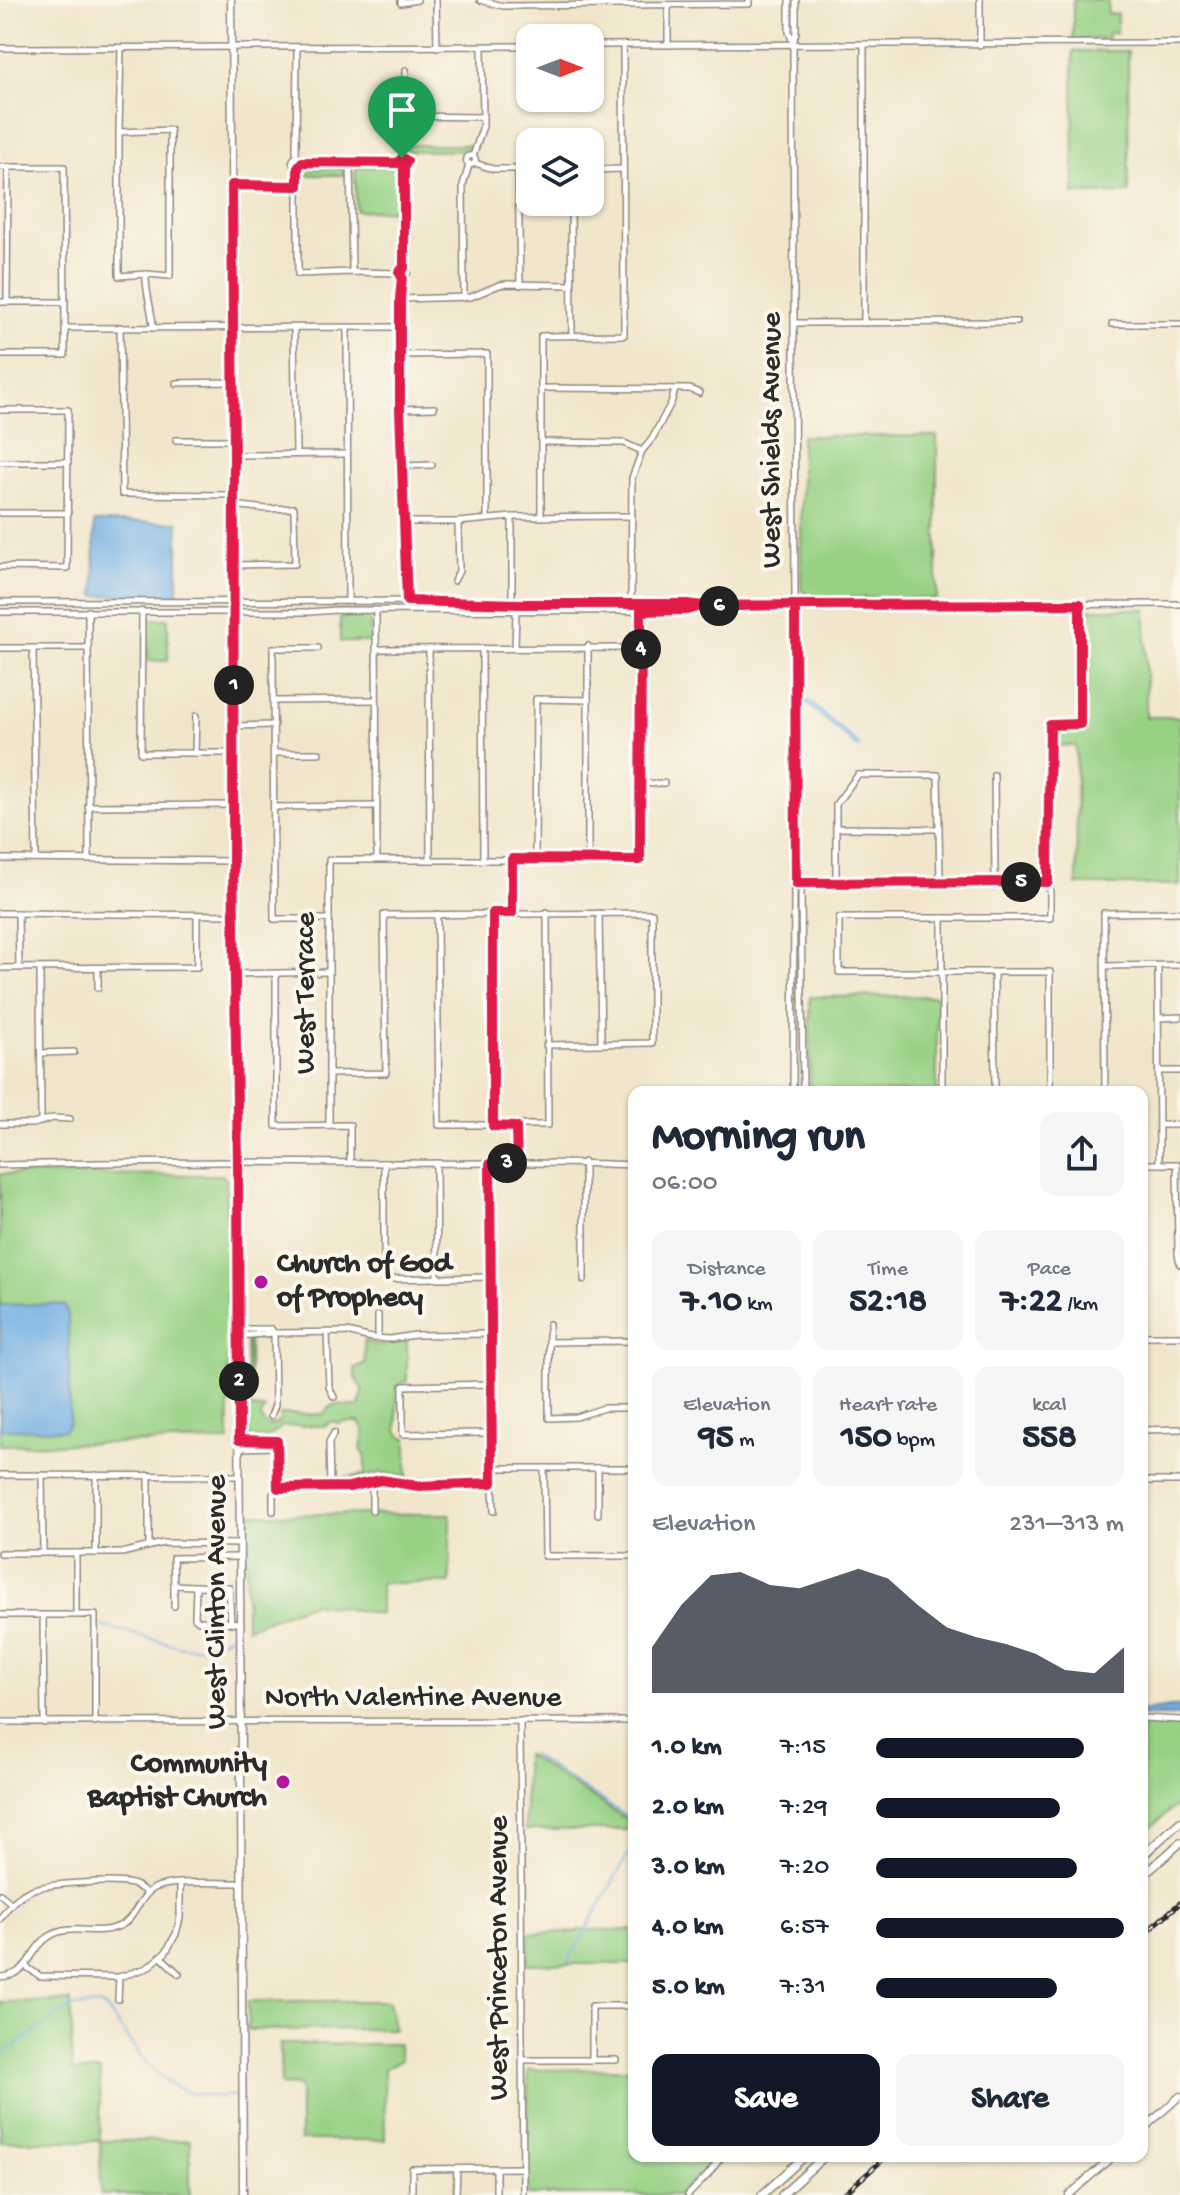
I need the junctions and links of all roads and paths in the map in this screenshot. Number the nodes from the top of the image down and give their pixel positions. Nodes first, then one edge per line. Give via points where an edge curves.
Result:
1 (231, 0) edge
2 (417, 0) edge
3 (436, 0) edge
4 (480, 0) edge
5 (789, 0) edge
6 (796, 0) edge
7 (980, 0) edge
8 (401, 2) edge
9 (693, 2) edge
10 (749, 2) edge
11 (508, 3) edge
12 (563, 3) edge
13 (618, 3) edge
14 (668, 5) junction
15 (1180, 43) edge
16 (793, 44) junction
17 (864, 44) junction
18 (604, 45) edge
19 (623, 45) junction
20 (668, 45) junction
21 (980, 45) junction
22 (516, 46) edge
23 (437, 47) junction
24 (482, 47) junction
25 (0, 48) edge
26 (121, 48) junction
27 (231, 48) junction
28 (297, 48) junction
29 (406, 70) dead end
30 (404, 116) junction
31 (483, 117) junction
32 (119, 132) junction
33 (472, 161) junction
34 (298, 162) junction
35 (350, 162) junction
36 (402, 162) junction
37 (0, 167) edge
38 (8, 167) junction
39 (516, 169) edge
40 (623, 169) junction
41 (604, 170) edge
42 (232, 185) junction
43 (298, 186) junction
44 (519, 216) edge
45 (571, 216) edge
46 (352, 272) junction
47 (402, 273) junction
48 (146, 274) junction
49 (520, 285) junction
50 (571, 285) junction
51 (464, 298) junction
52 (400, 299) junction
53 (4, 302) edge
54 (65, 302) junction
55 (1017, 322) dead end
56 (794, 323) junction
57 (864, 323) junction
58 (1112, 324) dead end
59 (1180, 324) edge
60 (120, 327) junction
61 (153, 327) junction
62 (233, 327) junction
63 (347, 327) junction
64 (400, 327) junction
65 (65, 328) junction
66 (294, 328) junction
67 (572, 336) junction
68 (0, 355) edge
69 (400, 355) junction
70 (233, 382) junction
71 (176, 383) dead end
72 (541, 388) junction
73 (675, 390) junction
74 (699, 393) dead end
75 (434, 408) dead end
76 (400, 409) junction
77 (0, 410) edge
78 (176, 440) dead end
79 (233, 440) junction
80 (542, 442) junction
81 (642, 451) junction
82 (296, 454) junction
83 (347, 454) junction
84 (234, 455) junction
85 (0, 462) edge
86 (68, 462) junction
87 (432, 465) dead end
88 (401, 466) junction
89 (233, 495) junction
90 (233, 505) junction
91 (0, 513) edge
92 (68, 513) junction
93 (632, 516) junction
94 (512, 517) junction
95 (541, 517) junction
96 (487, 519) junction
97 (403, 522) junction
98 (458, 522) junction
99 (233, 565) junction
100 (0, 567) edge
101 (454, 581) dead end
102 (348, 601) junction
103 (407, 601) junction
104 (0, 602) edge
105 (234, 602) junction
106 (632, 604) junction
107 (660, 604) junction
108 (1080, 604) junction
109 (1180, 604) edge
110 (795, 605) junction
111 (700, 606) junction
112 (514, 608) junction
113 (376, 610) junction
114 (88, 611) junction
115 (142, 611) junction
116 (234, 611) junction
117 (612, 611) junction
118 (641, 611) junction
119 (0, 612) edge
120 (588, 646) junction
121 (515, 647) junction
122 (0, 648) edge
123 (88, 648) junction
124 (318, 648) dead end
125 (482, 648) junction
126 (641, 648) junction
127 (33, 649) junction
128 (376, 649) junction
129 (429, 650) junction
130 (376, 700) junction
131 (588, 700) junction
132 (274, 701) junction
133 (196, 716) dead end
134 (274, 725) junction
135 (234, 726) junction
136 (195, 753) junction
137 (234, 753) junction
138 (274, 753) junction
139 (319, 753) dead end
140 (994, 775) dead end
141 (664, 783) dead end
142 (641, 784) junction
143 (234, 805) junction
144 (88, 806) junction
145 (377, 806) junction
146 (274, 807) junction
147 (836, 828) junction
148 (939, 829) junction
149 (0, 859) edge
150 (36, 859) junction
151 (377, 859) junction
152 (430, 859) junction
153 (483, 859) junction
154 (512, 859) junction
155 (535, 859) junction
156 (89, 860) junction
157 (588, 860) junction
158 (233, 861) junction
159 (995, 882) junction
160 (1048, 882) junction
161 (796, 883) junction
162 (836, 883) junction
163 (940, 883) junction
164 (547, 912) junction
165 (1180, 912) edge
166 (0, 913) edge
167 (18, 913) junction
168 (493, 913) junction
169 (512, 913) junction
170 (599, 913) junction
171 (437, 914) junction
172 (197, 915) junction
173 (235, 915) junction
174 (942, 918) junction
175 (329, 919) junction
176 (1180, 965) edge
177 (1104, 966) junction
178 (1158, 966) junction
179 (19, 967) junction
180 (0, 968) edge
181 (98, 968) junction
182 (40, 969) junction
183 (329, 972) junction
184 (942, 972) junction
185 (994, 972) junction
186 (235, 974) junction
187 (276, 974) junction
188 (98, 988) dead end
189 (1180, 1017) edge
190 (1159, 1018) junction
191 (601, 1044) junction
192 (546, 1045) junction
193 (74, 1052) dead end
194 (41, 1053) junction
195 (1159, 1071) junction
196 (1180, 1071) edge
197 (329, 1074) junction
198 (793, 1086) edge
199 (803, 1086) edge
200 (942, 1086) edge
201 (995, 1086) edge
202 (1050, 1086) edge
203 (1105, 1086) edge
204 (70, 1119) dead end
205 (41, 1122) junction
206 (0, 1124) edge
207 (329, 1125) junction
208 (1160, 1125) junction
209 (1180, 1125) edge
210 (493, 1126) junction
211 (516, 1127) junction
212 (584, 1162) junction
213 (238, 1163) junction
214 (350, 1163) junction
215 (384, 1163) junction
216 (436, 1163) junction
217 (517, 1163) junction
218 (490, 1164) junction
219 (1148, 1164) edge
220 (1159, 1164) junction
221 (1178, 1164) edge
222 (0, 1165) edge
223 (628, 1165) edge
224 (1180, 1264) edge
225 (491, 1277) junction
226 (437, 1278) junction
227 (584, 1280) dead end
228 (378, 1315) dead end
229 (549, 1324) dead end
230 (239, 1332) junction
231 (327, 1332) junction
232 (274, 1333) junction
233 (491, 1334) junction
234 (1148, 1336) edge
235 (1180, 1336) edge
236 (378, 1338) junction
237 (628, 1341) edge
238 (549, 1342) junction
239 (492, 1384) junction
240 (334, 1397) dead end
241 (628, 1408) edge
242 (271, 1416) dead end
243 (1180, 1429) edge
244 (1148, 1430) edge
245 (334, 1433) dead end
246 (491, 1433) junction
247 (239, 1444) junction
248 (492, 1468) junction
249 (544, 1468) junction
250 (598, 1468) junction
251 (628, 1468) edge
252 (0, 1475) edge
253 (42, 1475) junction
254 (96, 1475) junction
255 (149, 1475) junction
256 (238, 1476) junction
257 (1148, 1481) edge
258 (1180, 1481) edge
259 (372, 1482) junction
260 (492, 1483) junction
261 (330, 1487) junction
262 (278, 1488) junction
263 (372, 1510) dead end
264 (273, 1511) dead end
265 (494, 1511) dead end
266 (598, 1514) dead end
267 (238, 1544) junction
268 (149, 1547) junction
269 (0, 1553) edge
270 (43, 1553) junction
271 (76, 1553) junction
272 (96, 1553) junction
273 (628, 1556) edge
274 (239, 1557) junction
275 (174, 1585) junction
276 (194, 1586) junction
277 (174, 1606) dead end
278 (76, 1614) junction
279 (0, 1615) edge
280 (43, 1615) junction
281 (231, 1623) junction
282 (239, 1623) junction
283 (1148, 1718) edge
284 (1180, 1720) edge
285 (520, 1721) junction
286 (628, 1721) edge
287 (0, 1722) edge
288 (241, 1722) junction
289 (44, 1723) junction
290 (95, 1723) junction
291 (1180, 1822) edge
292 (1180, 1843) edge
293 (1148, 1851) edge
294 (1148, 1872) edge
295 (241, 1883) junction
296 (180, 1884) junction
297 (147, 1893) junction
298 (0, 1894) edge
299 (11, 1903) junction
300 (0, 1919) edge
301 (161, 1957) junction
302 (25, 1966) junction
303 (179, 1974) dead end
304 (0, 1977) edge
305 (119, 1977) junction
306 (118, 1999) dead end
307 (628, 2006) edge
308 (523, 2060) junction
309 (592, 2060) junction
310 (616, 2060) dead end
311 (1180, 2096) edge
312 (1148, 2125) edge
313 (719, 2162) edge
314 (798, 2162) edge
315 (818, 2162) edge
316 (1106, 2162) edge
317 (496, 2168) junction
318 (523, 2168) junction
319 (457, 2169) junction
320 (243, 2195) edge
321 (412, 2195) edge
322 (456, 2195) edge
323 (496, 2195) edge
324 (523, 2195) edge
325 (688, 2195) edge
326 (762, 2195) edge
327 (782, 2195) edge
328 (1069, 2195) edge

1 - 27 main road, West Clinton Avenue
2 - 8 street
3 - 23 street
4 - 11 street via 496,6
5 - 16 street, West Shields Avenue
6 - 16 street, West Shields Avenue
7 - 21 street
9 - 10 street
9 - 14 street
11 - 12 street
12 - 13 street
13 - 14 street
14 - 20 street
15 - 21 street
16 - 17 street
16 - 20 street
16 - 56 street, West Shields Avenue
17 - 21 street
17 - 57 street
18 - 19 street
19 - 20 street
19 - 40 street
22 - 24 street
23 - 24 street
23 - 28 street
24 - 31 street
25 - 26 street
26 - 27 street
26 - 32 street
27 - 28 street
27 - 42 main road, West Clinton Avenue
28 - 34 street
29 - 30 street
30 - 31 street
30 - 36 street
31 - 33 street
32 - 48 street via 119,276
32 - 48 street via 170,130 170,276
33 - 39 street via 486,168
33 - 51 street via 463,185
34 - 35 street
34 - 43 street
35 - 36 street
35 - 46 street
36 - 47 street
37 - 38 street
38 - 53 street
38 - 54 street via 64,167
40 - 41 street
40 - 67 street via 624,335
42 - 43 street
42 - 62 main road, West Clinton Avenue
43 - 46 street via 298,274
44 - 49 street
45 - 50 street
46 - 47 street
47 - 52 street
48 - 61 street
49 - 50 street
49 - 51 street via 499,285
50 - 67 street
51 - 52 street
52 - 64 street
53 - 54 street
54 - 65 street
55 - 57 street
56 - 57 street
56 - 110 street, West Shields Avenue
58 - 59 street
60 - 61 street
60 - 65 street
60 - 89 street via 122,494
61 - 62 street
62 - 66 street
62 - 70 main road, West Clinton Avenue
63 - 64 street
63 - 66 street
63 - 83 street
64 - 69 street
65 - 68 street via 65,355
66 - 82 street
67 - 72 street via 541,336
69 - 76 street
69 - 96 street via 487,354
70 - 71 street
70 - 79 main road, West Clinton Avenue
72 - 73 street
72 - 80 street
73 - 74 street
73 - 81 street
75 - 76 street
76 - 88 street
77 - 86 street via 68,410
78 - 79 street
79 - 84 main road, West Clinton Avenue
80 - 81 street via 624,443
80 - 95 street
81 - 93 street via 632,478
82 - 83 street
82 - 84 street
83 - 102 street
84 - 89 main road, West Clinton Avenue
85 - 86 street
86 - 92 street
87 - 88 street
88 - 97 street
89 - 90 main road, West Clinton Avenue
90 - 99 main road, West Clinton Avenue
90 - 99 street via 294,508 295,564
91 - 92 street
92 - 100 street via 67,568
93 - 95 street
93 - 106 street
94 - 95 street
94 - 96 street
94 - 112 street
96 - 98 street
97 - 98 street
97 - 103 street
98 - 101 street via 459,571
99 - 105 main road, West Clinton Avenue
102 - 103 street
102 - 105 street
103 - 112 street
104 - 105 street
105 - 116 main road, West Clinton Avenue
106 - 107 street
106 - 112 street
106 - 117 street
107 - 111 street
107 - 118 street
108 - 109 street
108 - 110 street
108 - 160 street via 1080,724 1050,725
110 - 111 street
110 - 161 street, West Shields Avenue
111 - 118 street
112 - 113 street
112 - 117 street
112 - 121 street
113 - 116 street
113 - 128 street
114 - 115 street
114 - 119 street
114 - 123 street
115 - 116 street
115 - 136 street via 141,753
116 - 135 main road, West Clinton Avenue
117 - 118 street
118 - 126 street
120 - 121 street
120 - 126 street
120 - 131 street
121 - 125 street
122 - 127 street
123 - 127 street
123 - 144 street
124 - 132 street via 273,648
125 - 129 street
125 - 153 street
126 - 142 street
127 - 150 street
128 - 129 street
128 - 130 street
129 - 152 street
130 - 132 street
130 - 145 street
131 - 155 street via 536,699
131 - 157 street
132 - 134 street
133 - 136 street
134 - 135 street
134 - 138 street
135 - 137 main road, West Clinton Avenue
136 - 137 street
137 - 143 main road, West Clinton Avenue
138 - 139 street
138 - 146 street
140 - 159 street
141 - 142 street
142 - 157 street via 640,860
143 - 144 street
143 - 158 main road, West Clinton Avenue
144 - 156 street
145 - 146 street
145 - 151 street
146 - 175 street via 274,919
147 - 148 street
147 - 148 street via 836,804 858,775 938,775
147 - 162 street
148 - 163 street
149 - 150 street
150 - 156 street
151 - 152 street
151 - 175 street, West Terrace via 329,860
152 - 153 street
153 - 154 street
154 - 155 street
154 - 169 street
155 - 157 street
156 - 158 street
158 - 173 main road, West Clinton Avenue
159 - 160 street
159 - 163 street
160 - 174 street via 1050,918
161 - 162 street
161 - 198 street, West Shields Avenue
161 - 199 street, West Shields Avenue via 801,890
162 - 163 street
164 - 169 street
164 - 170 street
164 - 192 street
165 - 177 street via 1104,913
166 - 167 street
167 - 172 street
167 - 179 street
168 - 169 street
168 - 171 street
168 - 210 street
170 - 191 street
170 - 191 street via 652,913 652,1043
171 - 197 street via 384,915 386,1073
171 - 210 street via 439,1125
172 - 173 street
172 - 181 street via 197,967
173 - 186 main road, West Clinton Avenue
174 - 184 street
174 - 184 street via 839,918 839,972
175 - 183 street, West Terrace
176 - 178 street
177 - 178 street
177 - 203 street
178 - 190 street
179 - 180 street
179 - 182 street
181 - 182 street
181 - 188 street
182 - 194 street
183 - 187 street
183 - 197 street, West Terrace
184 - 185 street
184 - 200 street
185 - 201 street
185 - 202 street via 1050,972
186 - 187 street
186 - 213 main road, West Clinton Avenue
187 - 207 street via 276,1126
189 - 190 street
190 - 195 street
191 - 192 street
192 - 211 street via 548,1125
193 - 194 street
194 - 205 street
195 - 196 street
195 - 208 street
197 - 207 street, West Terrace
204 - 205 street
205 - 206 street
207 - 214 street via 350,1125
208 - 209 street
208 - 220 street
210 - 211 street
211 - 217 street
212 - 217 street
212 - 223 street
212 - 227 street
213 - 214 street
213 - 222 street
213 - 230 main road, West Clinton Avenue
214 - 215 street
215 - 216 street
215 - 226 street via 384,1279
216 - 218 street
216 - 226 street
217 - 218 street
218 - 225 street
219 - 220 street
220 - 221 street
221 - 224 street
225 - 226 street
225 - 233 street
228 - 236 street
229 - 238 street
230 - 232 street
230 - 247 main road, West Clinton Avenue
231 - 232 street
231 - 236 street
231 - 240 street
232 - 242 street
233 - 236 street
233 - 239 street
234 - 235 street
237 - 238 street
238 - 241 street via 549,1418
239 - 246 street
239 - 246 street via 403,1386 403,1434
243 - 244 street
245 - 261 street via 329,1442
246 - 248 street
247 - 256 main road, West Clinton Avenue
247 - 262 street via 277,1444
248 - 249 street
248 - 260 street
249 - 250 street
249 - 273 street via 545,1556
250 - 251 street
250 - 266 street
252 - 253 street
253 - 254 street
253 - 270 street
254 - 255 street
254 - 272 street
255 - 256 street
255 - 268 street
256 - 267 main road, West Clinton Avenue
257 - 258 street
259 - 260 street
259 - 261 street
259 - 263 street
260 - 265 street
261 - 262 street
262 - 264 street
267 - 268 street
267 - 274 main road, West Clinton Avenue
268 - 272 street
269 - 270 street
270 - 271 street
271 - 272 street
271 - 278 street
274 - 275 street via 173,1558
274 - 282 main road, West Clinton Avenue
275 - 276 street
275 - 277 street
276 - 281 street via 195,1618
276 - 281 street via 229,1587
278 - 280 street
278 - 290 street via 95,1615
279 - 280 street
280 - 289 street
281 - 282 street
282 - 288 main road, West Clinton Avenue
283 - 284 street
285 - 286 street, North Valentine Avenue
285 - 288 street, North Valentine Avenue
285 - 308 street, West Princeton Avenue
287 - 289 street, North Valentine Avenue
288 - 290 street, North Valentine Avenue
288 - 295 main road, West Clinton Avenue
289 - 290 street, North Valentine Avenue
291 - 293 highway
292 - 294 highway
295 - 296 street
295 - 320 main road, West Clinton Avenue
296 - 297 street via 164,1884
296 - 301 street via 179,1926
297 - 299 street via 126,1884 58,1884 34,1889
297 - 302 street via 123,1925 53,1934
298 - 299 street
299 - 300 street
301 - 303 street
301 - 305 street
302 - 304 street
302 - 305 street via 40,1976
305 - 306 street
307 - 309 street via 592,2006
308 - 309 street
308 - 318 street, West Princeton Avenue
309 - 310 street
311 - 312 main road
313 - 325 street
314 - 326 highway
315 - 327 highway
316 - 328 main road
317 - 318 street
317 - 319 street
317 - 323 street
318 - 324 street, West Princeton Avenue
319 - 321 street via 412,2169
319 - 322 street

